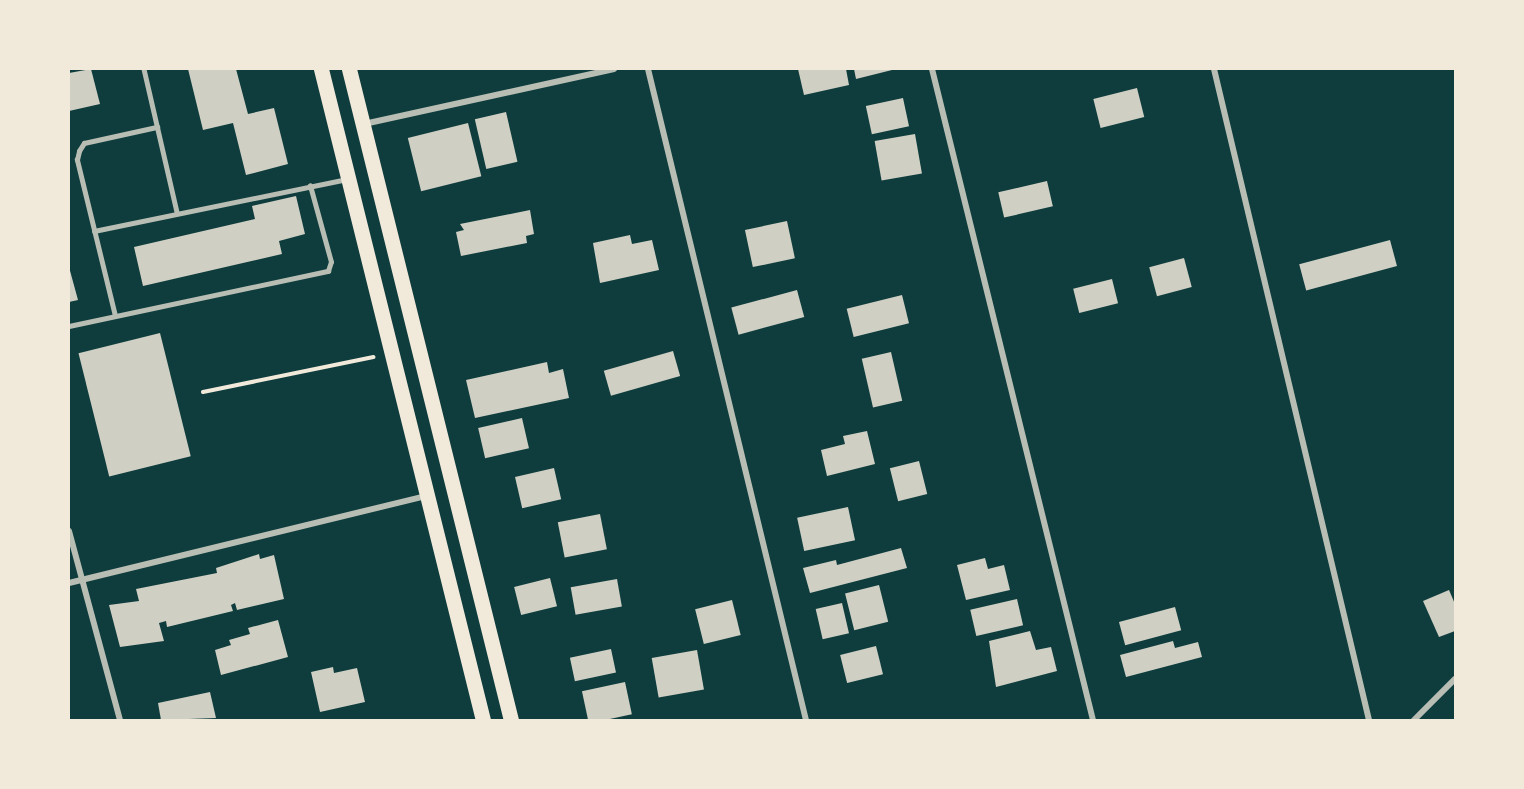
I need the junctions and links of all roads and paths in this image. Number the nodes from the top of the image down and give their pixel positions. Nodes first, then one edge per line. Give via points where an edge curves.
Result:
1 (144, 69) edge
2 (321, 69) edge
3 (349, 69) edge
4 (615, 69) edge
5 (648, 69) edge
6 (932, 69) edge
7 (1214, 69) edge
8 (364, 124) junction
9 (157, 127) junction
10 (350, 178) junction
11 (310, 186) junction
12 (177, 212) junction
13 (94, 231) junction
14 (115, 316) junction
15 (69, 326) edge
16 (393, 352) junction
17 (203, 392) dead end
18 (427, 495) junction
19 (69, 531) edge
20 (82, 580) junction
21 (69, 583) edge
22 (1455, 679) edge
23 (120, 720) edge
24 (483, 720) edge
25 (511, 720) edge
26 (806, 720) edge
27 (1094, 720) edge
28 (1370, 720) edge
29 (1414, 720) edge

1 - 9 lane
2 - 10 main road
3 - 8 main road
4 - 8 street
5 - 26 street
6 - 27 street
7 - 28 street
8 - 25 main road
9 - 12 lane
9 - 13 lane via 84,143 79,151 77,160
10 - 11 lane
10 - 16 main road
11 - 12 lane
11 - 14 lane via 331,262 328,271
12 - 13 lane
13 - 14 lane
14 - 15 lane
16 - 17 path
16 - 18 main road
18 - 20 street
18 - 24 main road
19 - 20 street
20 - 21 street
20 - 23 street
22 - 29 street

